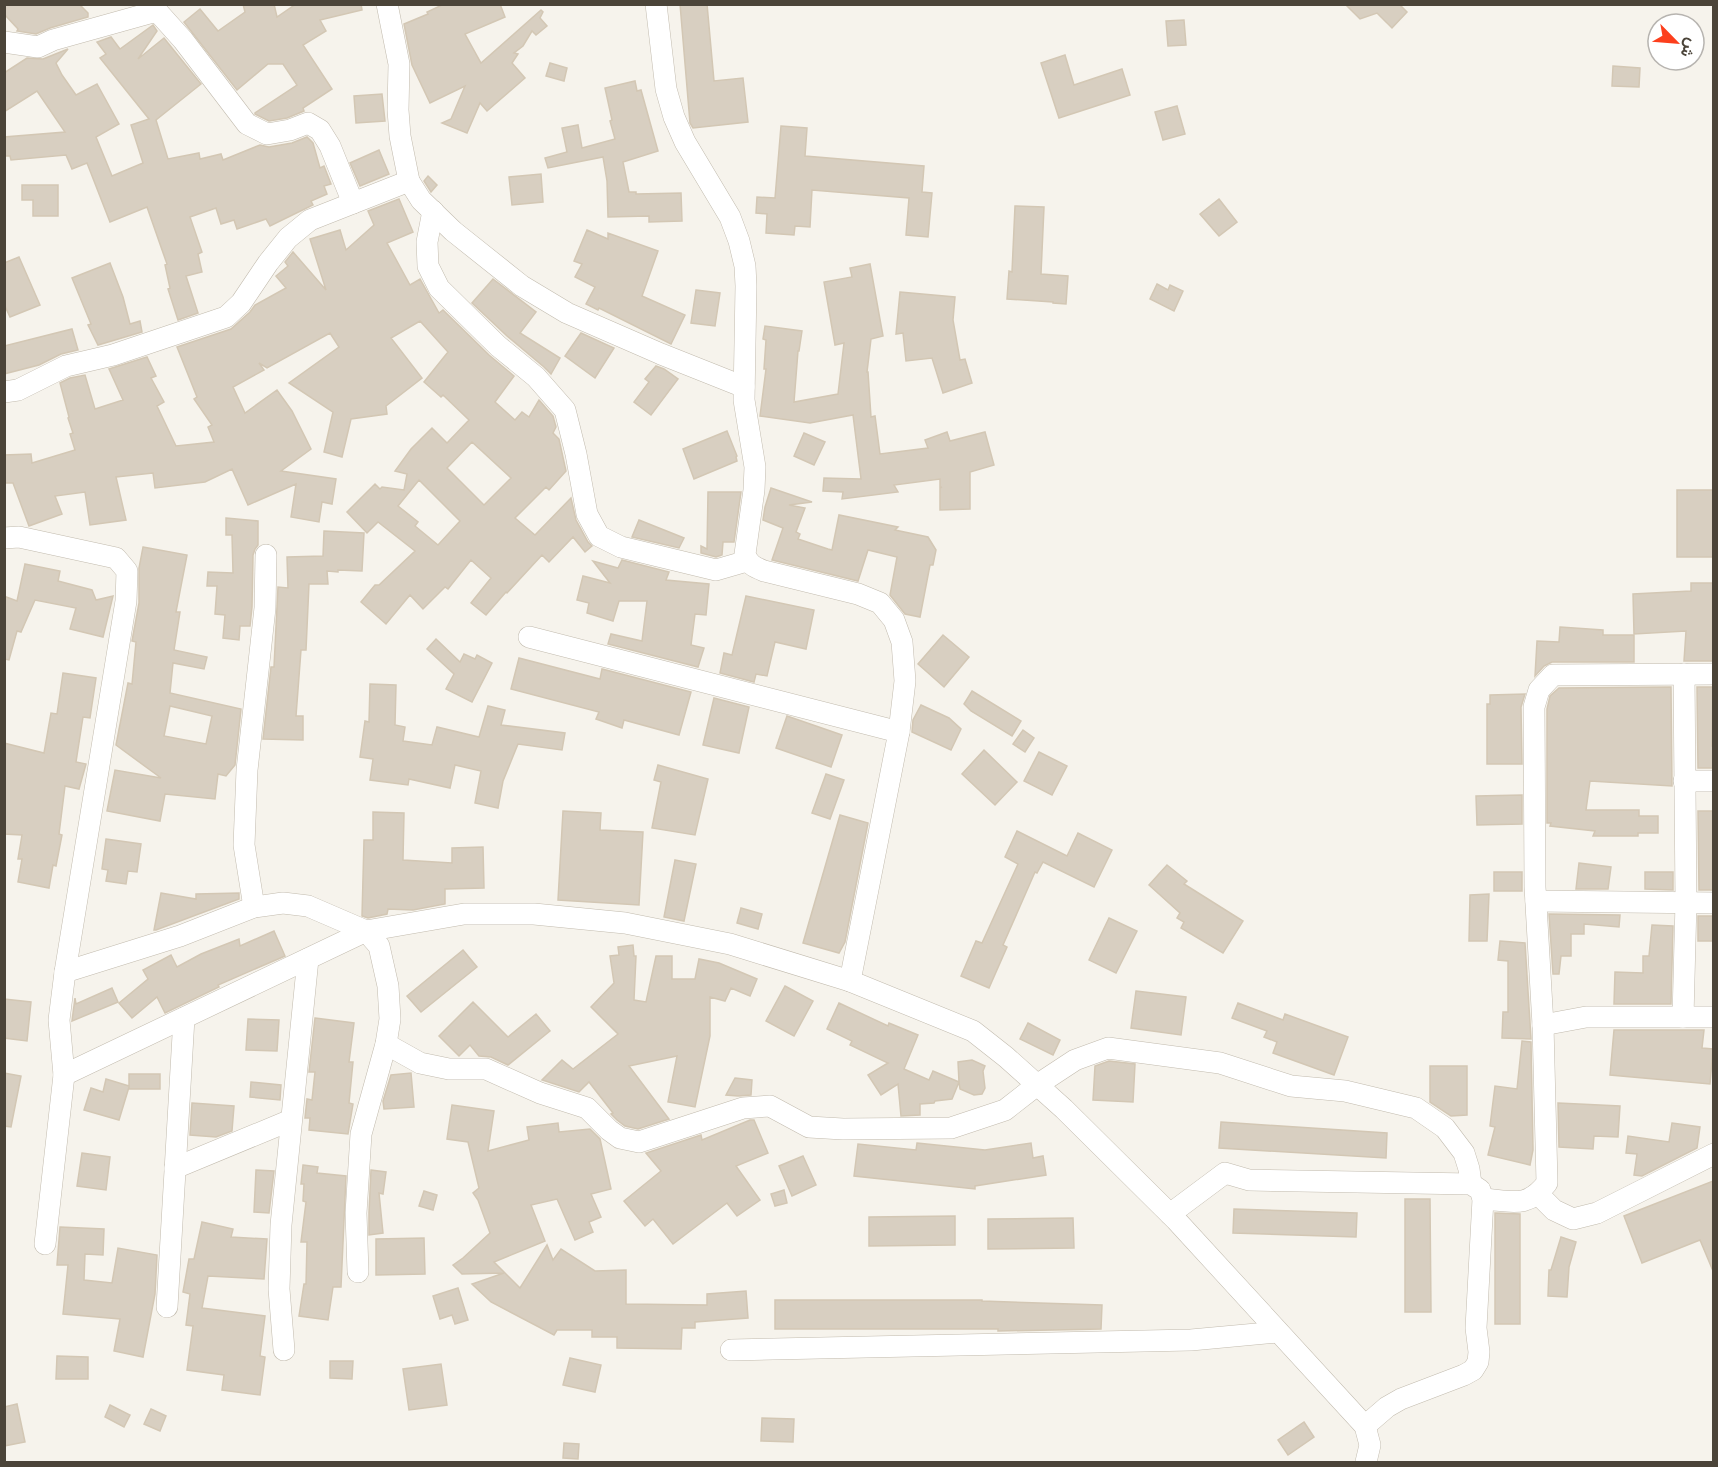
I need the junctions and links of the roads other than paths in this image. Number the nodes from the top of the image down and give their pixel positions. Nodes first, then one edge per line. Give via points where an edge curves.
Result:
1 (387, 4) edge
2 (656, 4) edge
3 (4, 42) edge
4 (409, 181) junction
5 (353, 203) junction
6 (433, 211) junction
7 (744, 387) junction
8 (4, 392) edge
9 (4, 538) edge
10 (266, 555) dead end
11 (747, 561) junction
12 (529, 637) dead end
13 (1684, 674) junction
14 (1713, 674) edge
15 (899, 732) junction
16 (1684, 781) junction
17 (1713, 781) edge
18 (1536, 901) junction
19 (1686, 902) junction
20 (1713, 903) edge
21 (254, 907) junction
22 (366, 931) junction
23 (308, 959) junction
24 (65, 972) junction
25 (850, 981) junction
26 (1683, 1017) junction
27 (1713, 1017) edge
28 (184, 1018) junction
29 (1543, 1025) junction
30 (386, 1044) junction
31 (64, 1075) junction
32 (1037, 1085) junction
33 (291, 1120) junction
34 (1713, 1154) edge
35 (175, 1168) junction
36 (1477, 1191) junction
37 (1538, 1194) junction
38 (1170, 1214) junction
39 (45, 1244) dead end
40 (358, 1272) dead end
41 (167, 1307) dead end
42 (1278, 1332) junction
43 (284, 1350) dead end
44 (731, 1350) dead end
45 (1365, 1426) junction
46 (1366, 1462) edge

1 - 4 street via 399,64 400,136
2 - 7 street via 666,89 674,117 730,217 745,266
3 - 5 street via 38,47 157,11 247,124 267,134 308,123 320,130
4 - 5 street
4 - 6 street
5 - 8 street via 310,220 288,238 241,303 226,317 113,355 66,366 18,390
6 - 7 street via 522,286 567,313
6 - 11 street via 427,242 428,266 439,288 536,377 565,410 587,514 598,536 621,547 716,570
7 - 11 street via 754,467
9 - 24 street via 19,537 116,558 127,571 126,601
10 - 21 street via 265,608 247,770 244,845
11 - 15 street via 764,571 880,603 894,620 902,642 905,681
12 - 15 street
13 - 14 street
13 - 16 street
13 - 18 street via 1553,675 1539,690 1534,707
15 - 25 street
16 - 17 street
16 - 19 street
18 - 19 street
18 - 29 street
19 - 20 street
19 - 26 street
21 - 22 street via 283,903 308,906
21 - 24 street via 180,936
22 - 23 street
22 - 25 street via 464,914 534,914 625,923 730,944
22 - 30 street via 379,946 388,986 390,1019
23 - 28 street
23 - 33 street
24 - 31 street via 59,1020
25 - 32 street via 973,1032
26 - 27 street
26 - 29 street via 1586,1017
28 - 31 street
28 - 35 street
29 - 37 street via 1547,1183
30 - 32 street via 420,1063 449,1069 486,1069 587,1108 620,1138 639,1142 743,1108 770,1106 810,1127 951,1128 1005,1110
30 - 40 street via 361,1134 356,1213
31 - 39 street
32 - 36 street via 1075,1060 1108,1048 1220,1062 1291,1086 1345,1091 1416,1108 1445,1128 1464,1153
32 - 38 street
33 - 35 street
33 - 43 street via 279,1289
34 - 37 street via 1597,1213 1573,1219
35 - 41 street
36 - 37 street via 1522,1202
36 - 38 street via 1249,1180 1225,1173
36 - 45 street via 1478,1362 1464,1375 1401,1399
38 - 42 street
42 - 44 street via 1191,1340
42 - 45 street
45 - 46 street via 1370,1444

